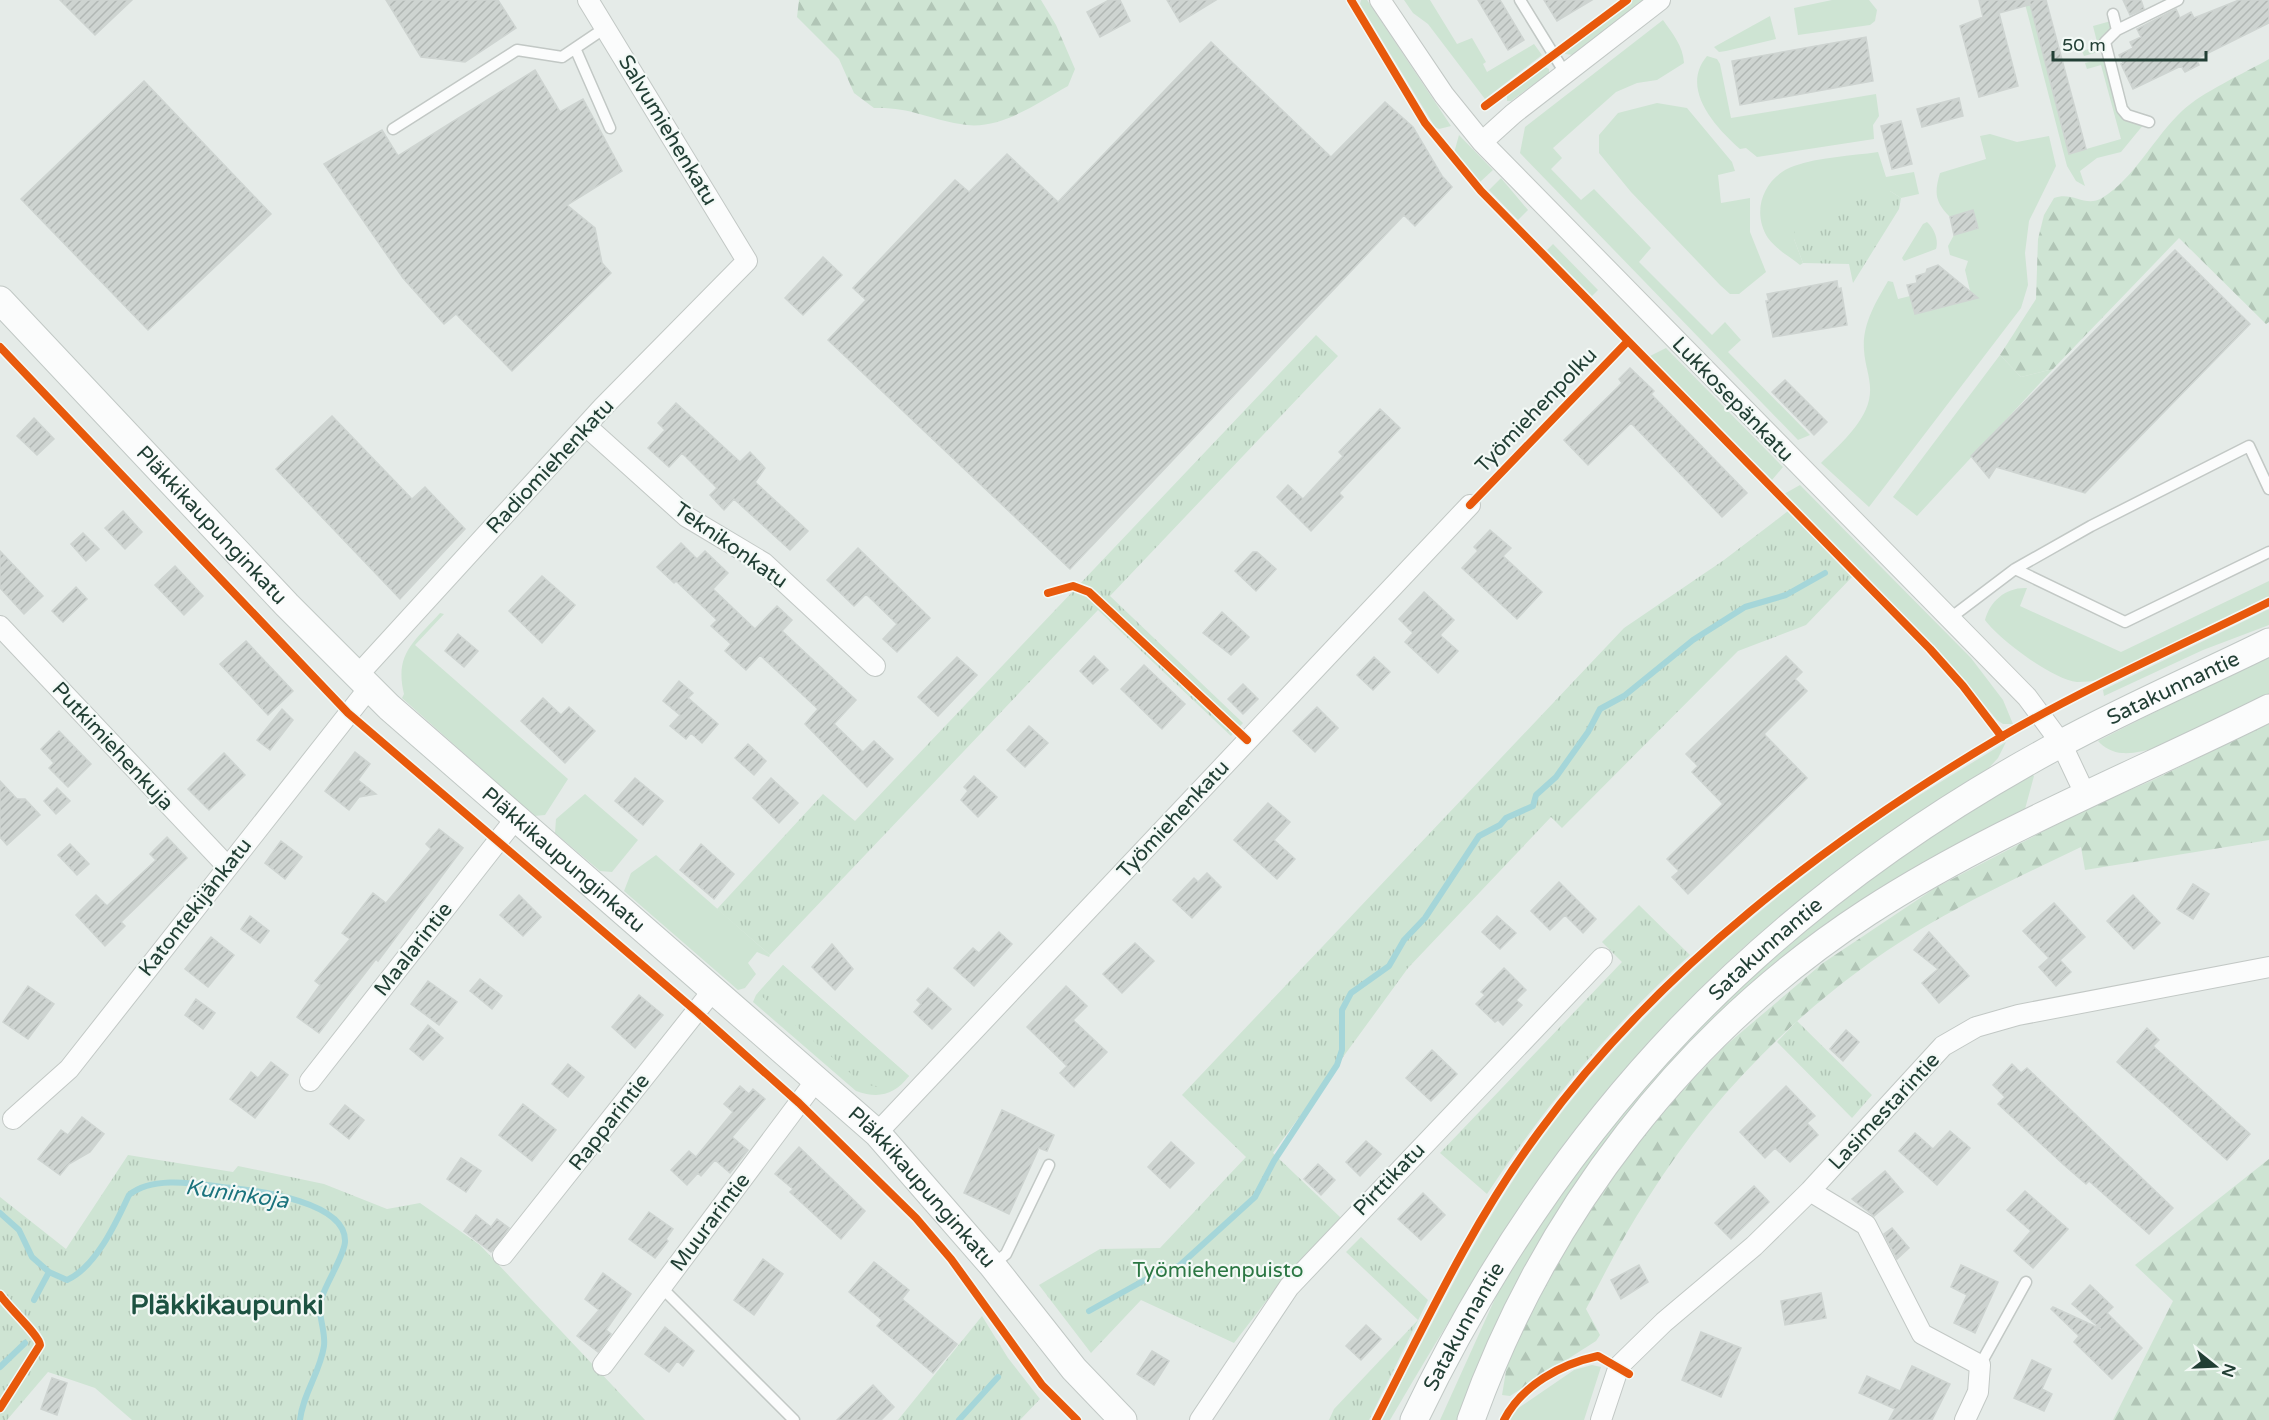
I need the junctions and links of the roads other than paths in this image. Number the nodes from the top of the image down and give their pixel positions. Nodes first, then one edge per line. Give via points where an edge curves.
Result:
1 (588, 0) edge
2 (1380, 0) edge
3 (1520, 0) edge
4 (1660, 0) edge
5 (2178, 0) edge
6 (2113, 14) dead end
7 (605, 28) junction
8 (2118, 30) junction
9 (575, 48) junction
10 (1565, 73) junction
11 (2149, 122) dead end
12 (610, 128) dead end
13 (393, 129) dead end
14 (1482, 142) junction
15 (747, 261) joint
16 (0, 300) edge
17 (586, 426) junction
18 (2269, 489) edge
19 (1470, 504) dead end
20 (2269, 552) edge
21 (2015, 569) junction
22 (1949, 619) junction
23 (0, 626) edge
24 (2269, 642) edge
25 (875, 666) dead end
26 (363, 682) junction
27 (2269, 708) edge
28 (2061, 743) junction
29 (2086, 796) junction
30 (516, 818) junction
31 (227, 866) junction
32 (1602, 958) dead end
33 (2269, 967) edge
34 (714, 988) junction
35 (817, 1078) junction
36 (310, 1081) dead end
37 (13, 1119) dead end
38 (876, 1133) junction
39 (1049, 1165) dead end
40 (1810, 1191) junction
41 (503, 1255) dead end
42 (992, 1264) junction
43 (2026, 1282) dead end
44 (661, 1287) junction
45 (603, 1365) dead end
46 (1980, 1365) junction
47 (794, 1420) edge
48 (1123, 1420) edge
49 (1200, 1420) edge
50 (1414, 1420) edge
51 (1471, 1420) edge
52 (1601, 1420) edge
53 (1965, 1420) edge

1 - 7 street, Salvumiehenkatu
2 - 14 street, Lukkosepänkatu via 1431,78
3 - 10 lane
4 - 10 street
5 - 8 lane
6 - 8 lane
7 - 9 lane
7 - 15 street, Salvumiehenkatu
8 - 11 lane via 2105,42 2122,109 2127,115
9 - 12 lane
9 - 13 lane via 562,57 517,50
10 - 14 street
14 - 22 street, Lukkosepänkatu
15 - 17 street, Radiomiehenkatu
16 - 26 main road, Pläkkikaupunginkatu
17 - 25 street, Teknikonkatu via 687,517 765,563
17 - 26 street, Radiomiehenkatu
18 - 21 lane via 2250,446
19 - 38 street, Työmiehenkatu
20 - 21 lane via 2125,622
21 - 22 lane
22 - 28 street, Lukkosepänkatu via 2026,697
23 - 31 street, Putkimiehenkuja
24 - 28 main road, Satakunnantie
26 - 30 main road, Pläkkikaupunginkatu
26 - 31 street, Katontekijänkatu
27 - 29 main road, Satakunnantie
28 - 29 street, Lukkosepänkatu
28 - 50 main road, Satakunnantie via 1866,865 1814,905 1708,999 1624,1089 1565,1163 1493,1272
29 - 51 main road, Satakunnantie via 1998,839 1867,912 1785,974 1714,1039 1617,1148 1556,1237 1524,1295
30 - 34 main road, Pläkkikaupunginkatu
30 - 36 street, Maalarintie
31 - 37 street, Katontekijänkatu via 69,1069
32 - 49 street, Pirttikatu via 1289,1287
33 - 40 street, Lasimestarintie via 2018,1016 1976,1028 1943,1046
34 - 35 main road, Pläkkikaupunginkatu
34 - 41 street, Rapparintie
35 - 38 main road, Pläkkikaupunginkatu
35 - 44 street, Muurarintie
38 - 42 main road, Pläkkikaupunginkatu
39 - 42 lane via 1006,1254
40 - 46 street via 1866,1225 1923,1334
40 - 52 street, Lasimestarintie via 1619,1366
42 - 48 main road, Pläkkikaupunginkatu via 1074,1369
43 - 46 lane
44 - 45 street, Muurarintie
44 - 47 lane
46 - 53 street via 1978,1392

